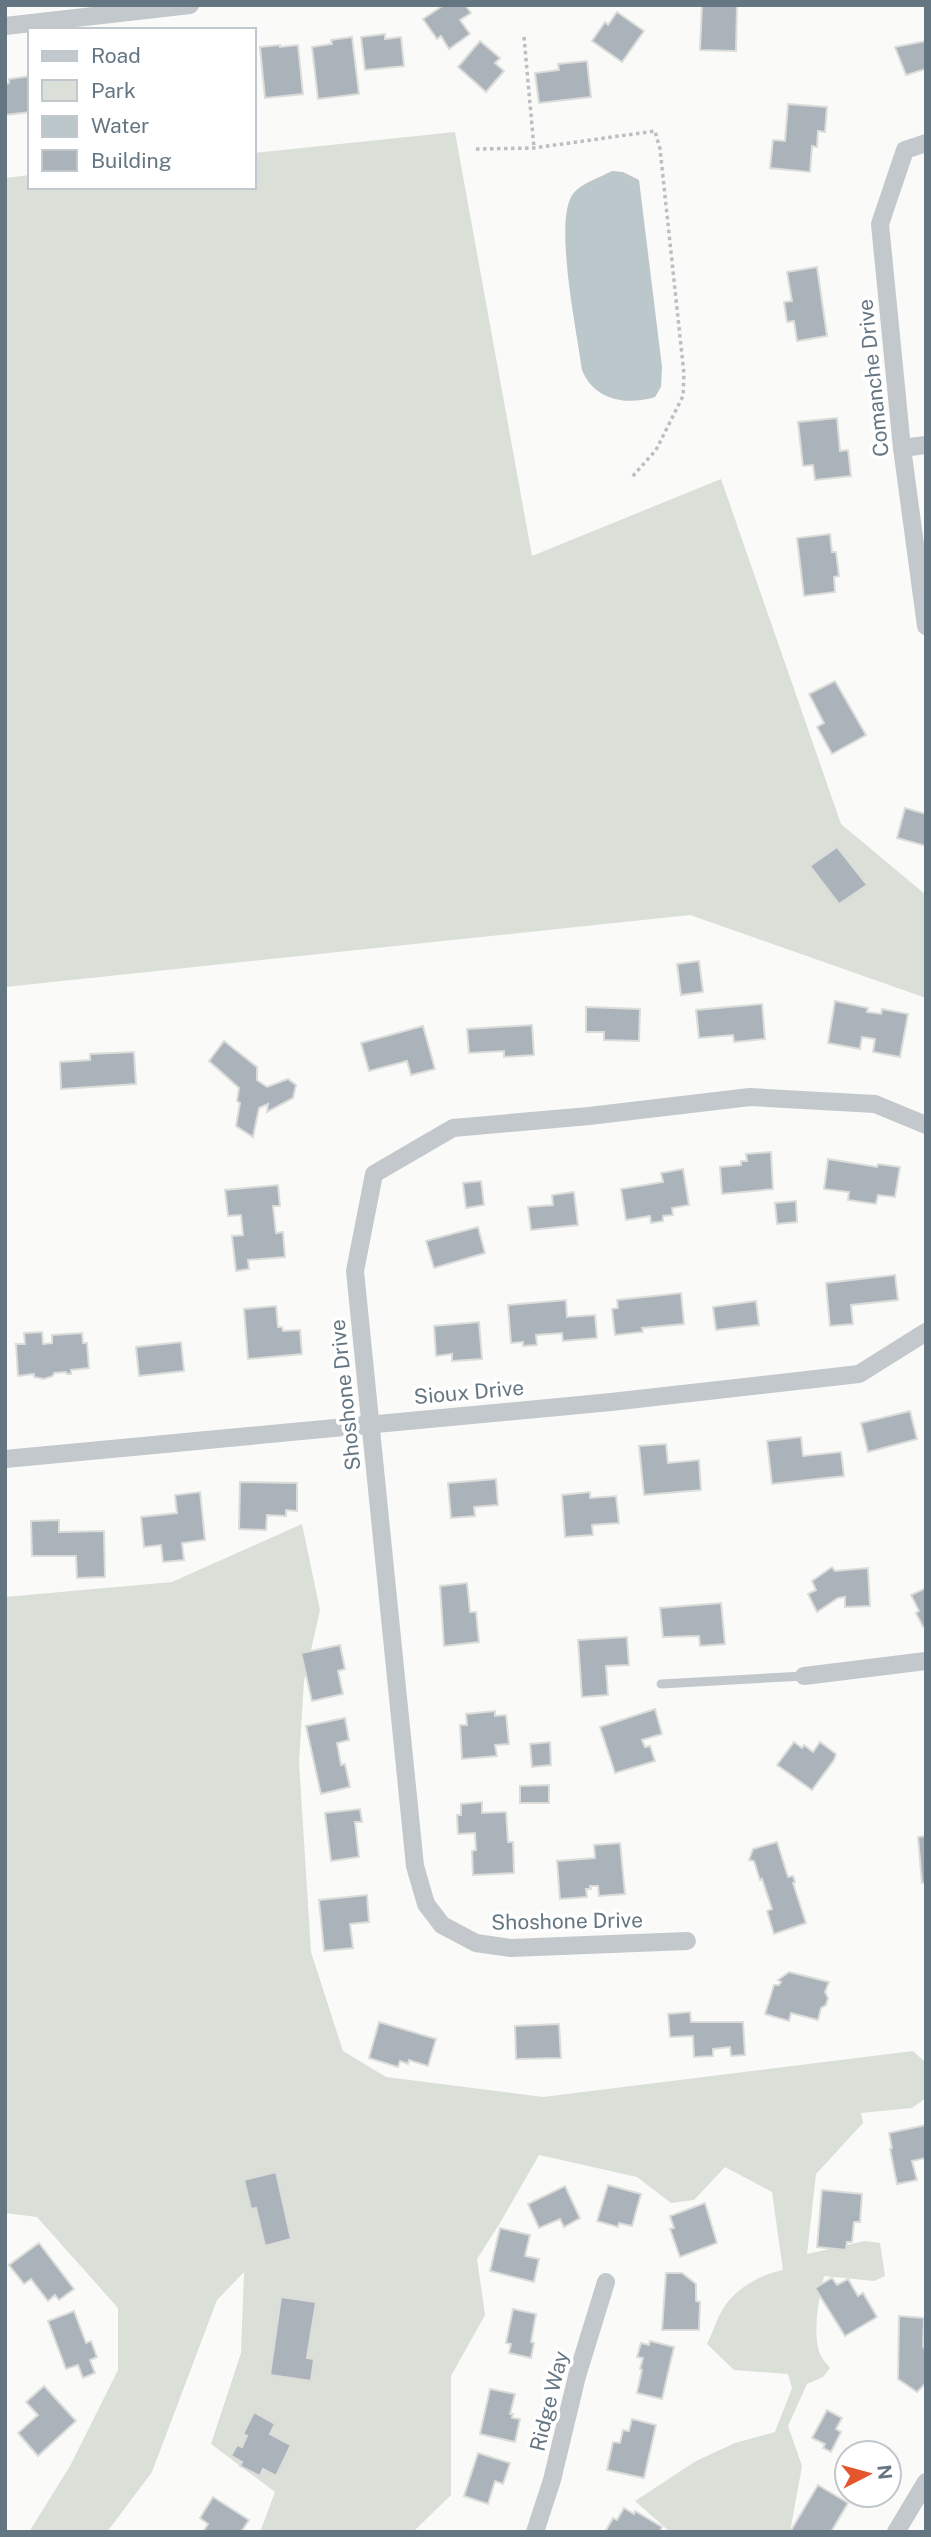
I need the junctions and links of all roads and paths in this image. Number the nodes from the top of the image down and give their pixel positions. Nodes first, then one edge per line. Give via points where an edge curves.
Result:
1 (190, 5) edge
2 (5, 26) edge
3 (524, 37) dead end
4 (926, 143) edge
5 (534, 148) junction
6 (476, 149) dead end
7 (926, 445) edge
8 (902, 448) junction
9 (632, 477) dead end
10 (926, 626) edge
11 (926, 1125) edge
12 (926, 1332) edge
13 (371, 1423) junction
14 (5, 1459) edge
15 (926, 1661) edge
16 (804, 1676) joint
17 (661, 1684) dead end
18 (687, 1941) dead end
19 (606, 2282) dead end
20 (926, 2482) edge
21 (535, 2532) edge
22 (896, 2532) edge

1 - 2 street
3 - 5 path
4 - 8 street, Comanche Drive via 905,150 880,224
5 - 6 path
5 - 9 path via 655,131 683,396 656,450
7 - 8 street
8 - 10 street, Comanche Drive
11 - 13 street, Shoshone Drive via 875,1104 750,1097 453,1128 374,1174 355,1271
12 - 13 street, Sioux Drive via 859,1374
13 - 14 street, Sioux Drive
13 - 18 street, Shoshone Drive via 415,1866 426,1904 442,1925 476,1943 511,1948
15 - 16 street
16 - 17 lane
19 - 21 street, Ridge Way
20 - 22 street

